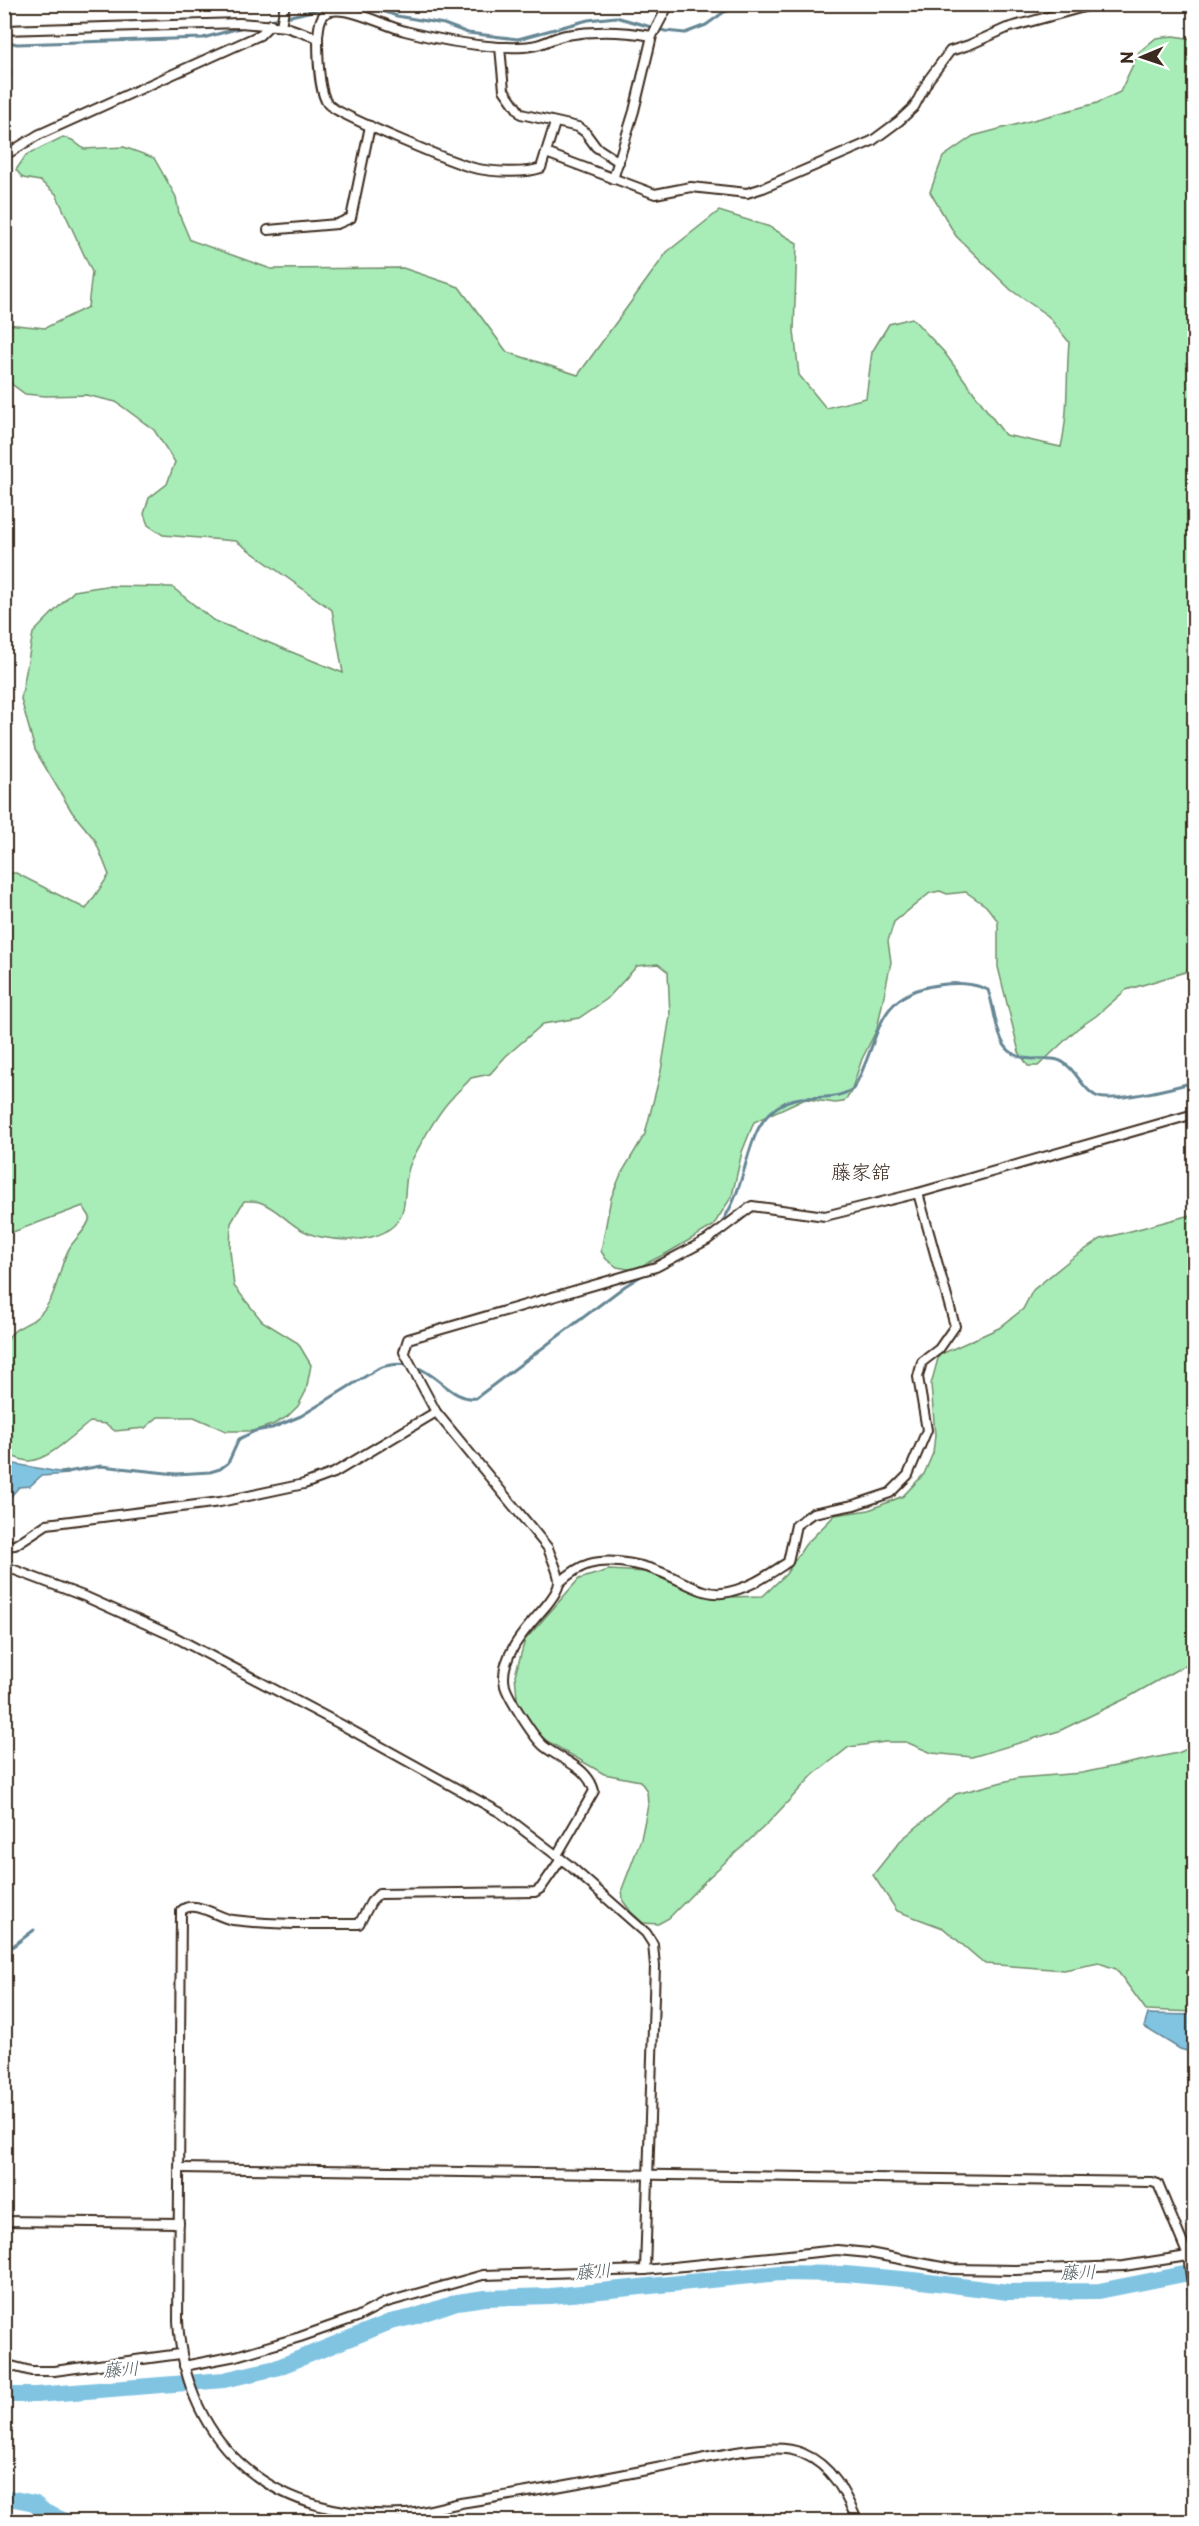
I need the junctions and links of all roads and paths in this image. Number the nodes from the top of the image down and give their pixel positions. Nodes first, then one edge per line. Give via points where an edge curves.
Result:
1 (285, 4) edge
2 (669, 4) edge
3 (1095, 4) edge
4 (271, 24) junction
5 (281, 26) junction
6 (4, 30) edge
7 (652, 36) junction
8 (318, 38) junction
9 (500, 47) junction
10 (555, 123) junction
11 (370, 126) junction
12 (546, 153) junction
13 (4, 156) edge
14 (618, 162) junction
15 (613, 179) junction
16 (268, 230) dead end
17 (1194, 1114) edge
18 (918, 1193) junction
19 (436, 1412) junction
20 (4, 1546) edge
21 (4, 1566) edge
22 (559, 1583) junction
23 (559, 1857) junction
24 (180, 2168) junction
25 (650, 2174) junction
26 (4, 2221) edge
27 (179, 2223) junction
28 (1190, 2258) edge
29 (645, 2270) junction
30 (1194, 2298) edge
31 (180, 2354) junction
32 (4, 2364) edge
33 (185, 2369) junction
34 (858, 2522) edge

1 - 5 street
2 - 7 street
3 - 15 street via 1007,28 950,51 914,107 872,141 763,189 747,193 692,187 655,194
4 - 5 street
4 - 6 street
4 - 13 street via 260,35 38,135
5 - 8 street
7 - 9 street via 603,31 563,36 532,46
7 - 14 street
8 - 9 street via 324,14 330,11 372,19 404,31
8 - 11 street via 327,104
9 - 10 street via 502,83 508,99 521,114
10 - 12 street
10 - 14 street via 578,127 596,147
11 - 12 street via 476,169 529,172 541,168
11 - 16 street via 351,218 337,224
12 - 15 street
14 - 15 street
17 - 18 street
18 - 19 street via 825,1216 752,1206 707,1240 656,1267 408,1339 404,1352
18 - 22 street via 955,1326 939,1349 921,1362 918,1377 927,1430 908,1475 890,1493 813,1513 796,1525 788,1562 759,1581 721,1593 693,1587 656,1571 607,1561 589,1564
19 - 20 street via 334,1473 304,1484 220,1502 47,1524 15,1545
19 - 22 street via 548,1548
21 - 23 street via 86,1597 238,1670 501,1813
22 - 23 street via 505,1666 505,1686 535,1737 584,1772 592,1783 594,1791
23 - 24 street via 535,1892 379,1894 359,1924 253,1922 226,1919 195,1907 183,1909
23 - 25 street via 646,1933 653,1944
24 - 25 street
24 - 27 street
25 - 28 street via 1152,2182 1158,2184
25 - 29 street
26 - 27 street
27 - 31 street
28 - 29 street via 1124,2266 994,2270 952,2269 837,2250
28 - 30 street
29 - 33 street via 483,2275 384,2303 300,2337
31 - 32 street via 54,2372
31 - 33 street
33 - 34 street via 215,2438 246,2470 289,2494 340,2510 430,2512 451,2504 745,2450 784,2449 801,2452 834,2475

